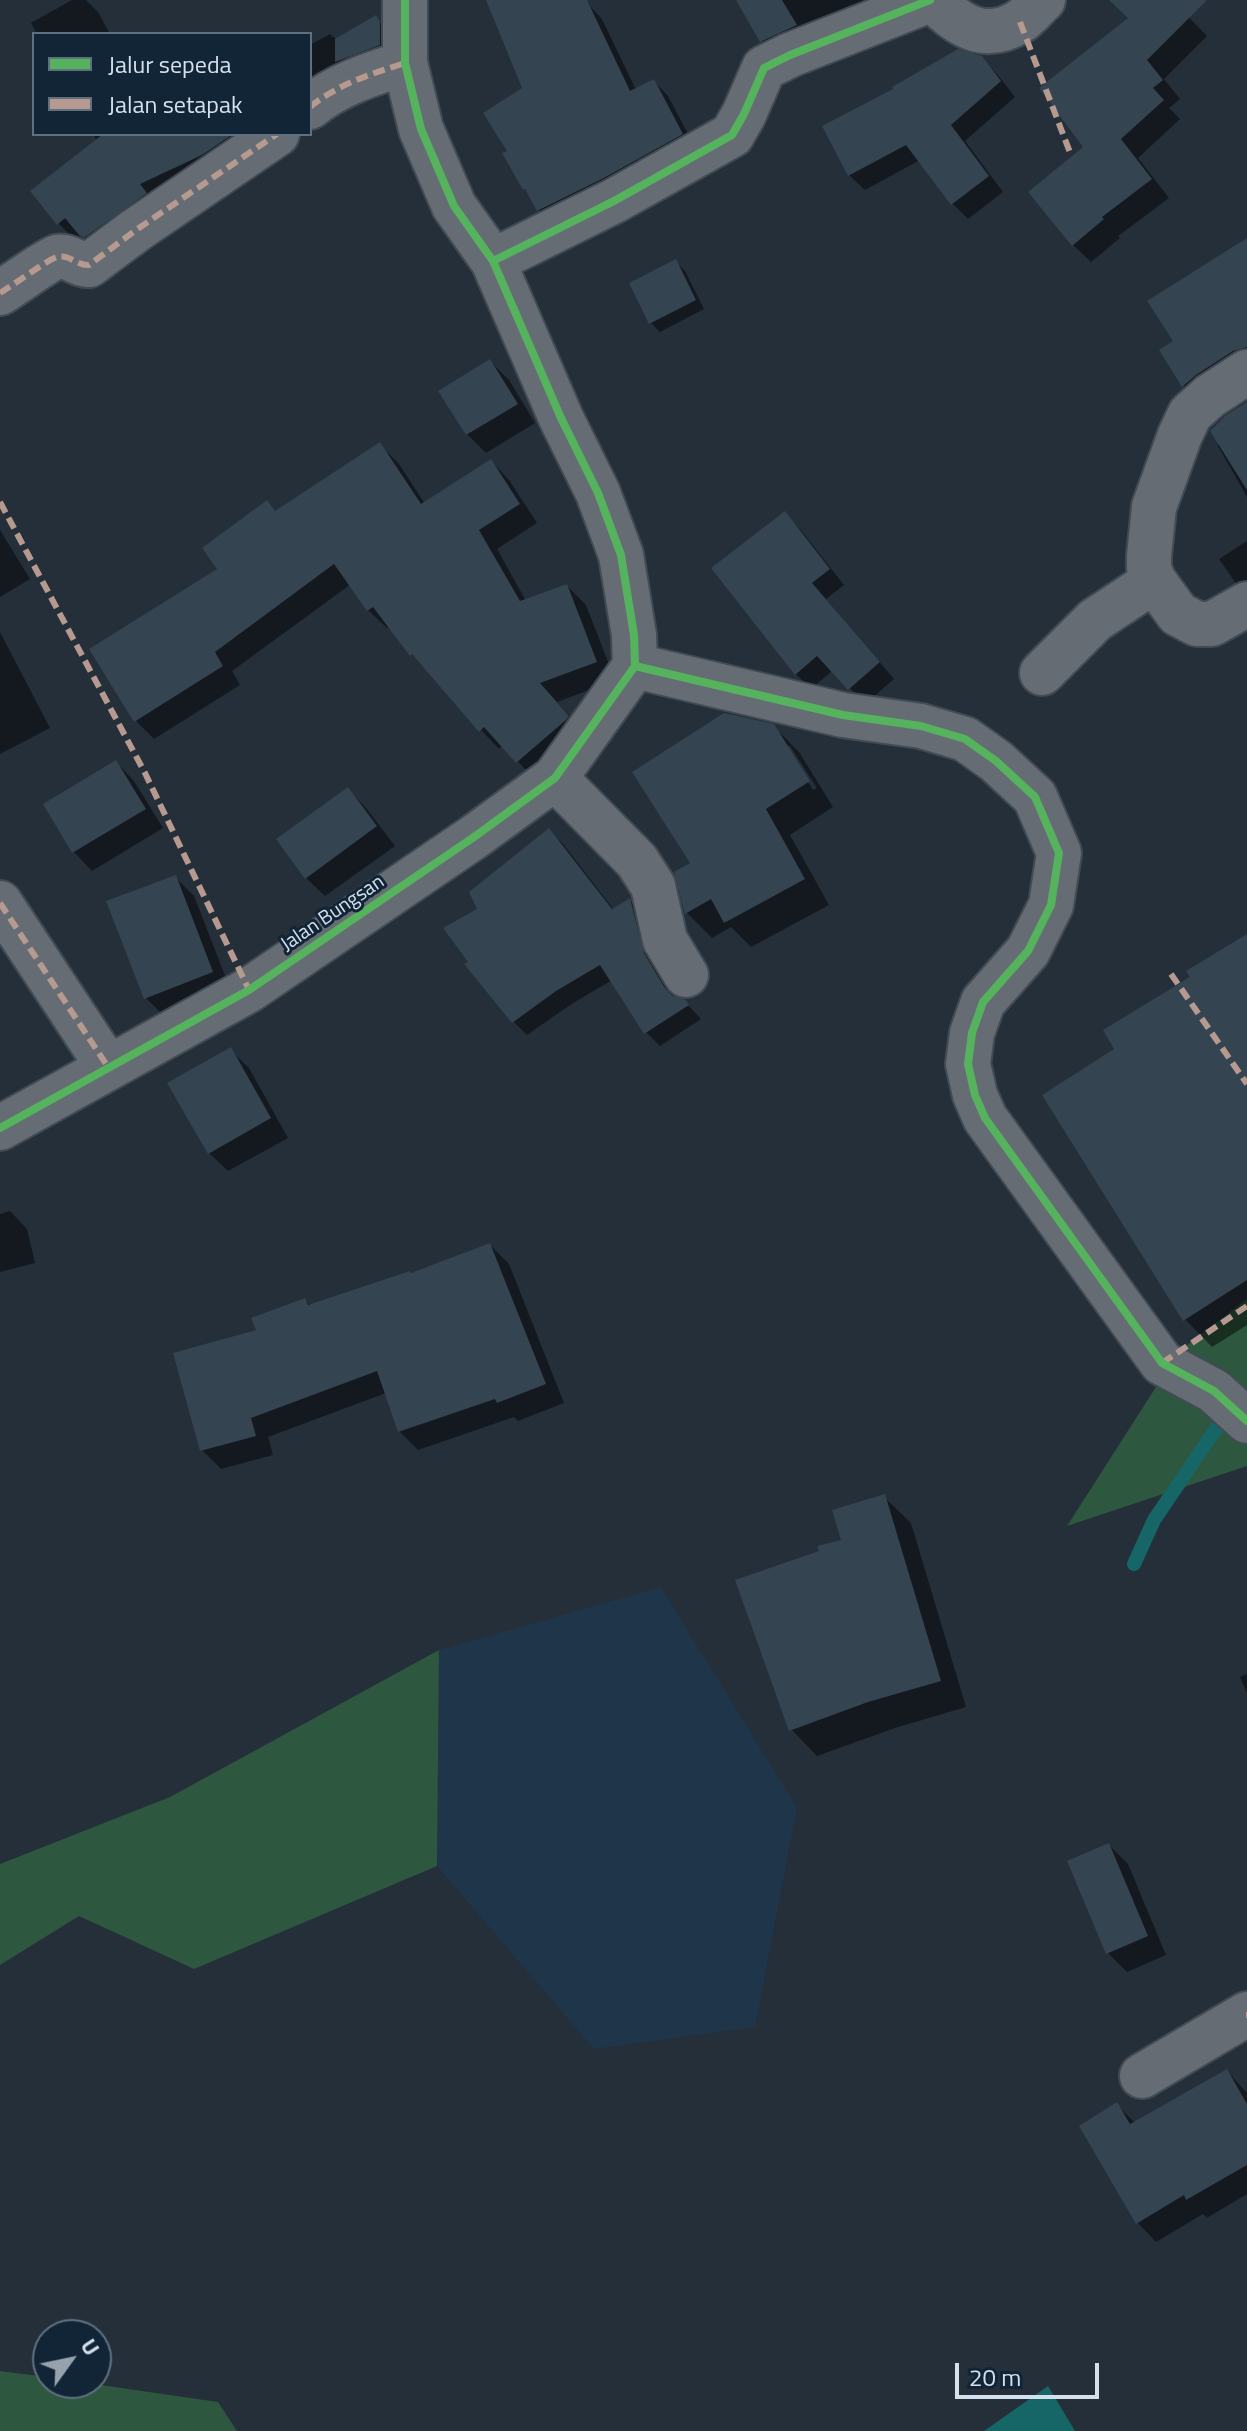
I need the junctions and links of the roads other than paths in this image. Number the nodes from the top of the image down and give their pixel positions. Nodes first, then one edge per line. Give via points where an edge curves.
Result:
1 (405, 0) edge
2 (932, 0) edge
3 (1043, 0) edge
4 (405, 63) junction
5 (312, 105) edge
6 (274, 136) edge
7 (493, 261) junction
8 (0, 293) edge
9 (1247, 372) edge
10 (1166, 598) junction
11 (1247, 604) edge
12 (635, 666) junction
13 (1042, 673) dead end
14 (555, 778) junction
15 (0, 903) edge
16 (686, 975) dead end
17 (108, 1067) junction
18 (0, 1128) edge
19 (1247, 1421) edge
20 (1247, 2014) edge
21 (1142, 2076) dead end

1 - 4 street
2 - 3 street via 954,21 992,32 1020,22
2 - 7 street via 764,68 732,135
4 - 5 street via 364,76
4 - 7 street via 421,129 454,206
6 - 8 street via 89,265 57,257
7 - 12 street via 621,555
9 - 10 street via 1190,414 1154,507 1149,569
10 - 11 street via 1197,624 1212,624
10 - 13 street via 1095,620
12 - 14 street, Jalan Bungsan
12 - 19 street via 965,739 1035,797 1059,853 1051,905 1028,951 983,1002 968,1064 975,1095 985,1118 1162,1363 1214,1391
14 - 16 street via 637,861 653,886 665,940
14 - 17 street, Jalan Bungsan via 249,990
15 - 17 street
17 - 18 street, Jalan Bungsan
20 - 21 street

